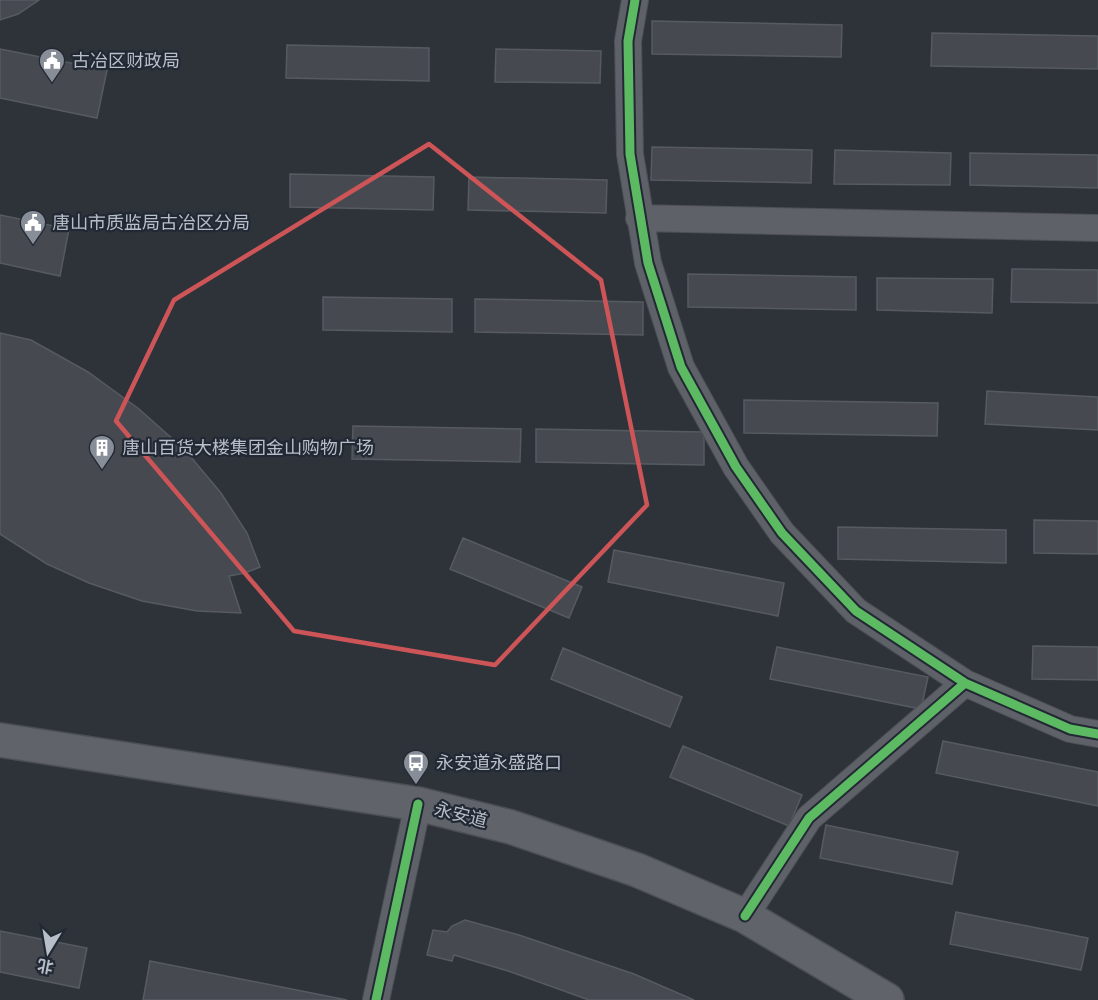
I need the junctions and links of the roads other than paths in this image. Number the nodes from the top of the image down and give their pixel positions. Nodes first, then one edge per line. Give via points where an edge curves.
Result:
1 (635, 0) edge
2 (639, 218) junction
3 (1098, 228) edge
4 (965, 683) junction
5 (1098, 734) edge
6 (0, 740) edge
7 (418, 804) junction
8 (746, 916) junction
9 (375, 1000) edge
10 (887, 1000) edge

1 - 2 street via 628,41 630,154
2 - 3 street
2 - 4 street via 648,263 681,367 736,467 775,523 856,611
4 - 5 street via 1070,729
4 - 8 street via 809,818
6 - 7 main road, 永安道
7 - 8 main road, 永安道 via 511,827 627,866
7 - 9 street
8 - 10 main road, 永安道

